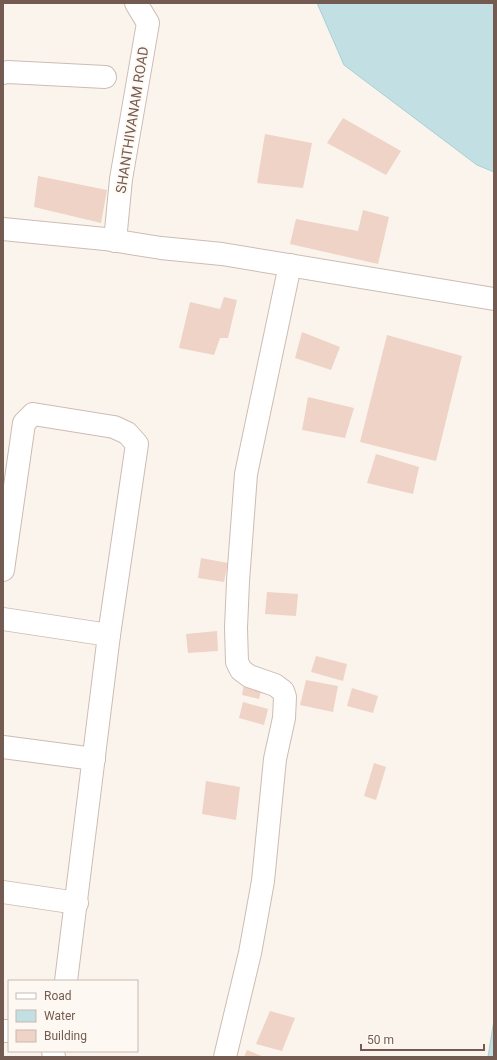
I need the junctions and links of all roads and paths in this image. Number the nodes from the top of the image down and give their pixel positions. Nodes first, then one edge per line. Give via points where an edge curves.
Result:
1 (136, 3) edge
2 (3, 73) edge
3 (105, 77) dead end
4 (3, 230) edge
5 (115, 241) junction
6 (290, 264) junction
7 (494, 299) edge
8 (3, 570) edge
9 (3, 619) edge
10 (109, 635) junction
11 (3, 747) edge
12 (94, 760) junction
13 (3, 892) edge
14 (76, 903) junction
15 (66, 980) edge
16 (225, 1057) edge

1 - 5 street, SHANTHIVANAM ROAD via 148,23 121,179
2 - 3 street
4 - 5 street
5 - 6 street
6 - 7 street
6 - 16 street via 246,474 236,628 237,662 241,670 283,691 284,711 274,759 263,881 250,953
8 - 10 street via 24,423 33,414 114,427 127,433 137,444
9 - 10 street
10 - 12 street
11 - 12 street
12 - 14 street
13 - 14 street
14 - 15 street

